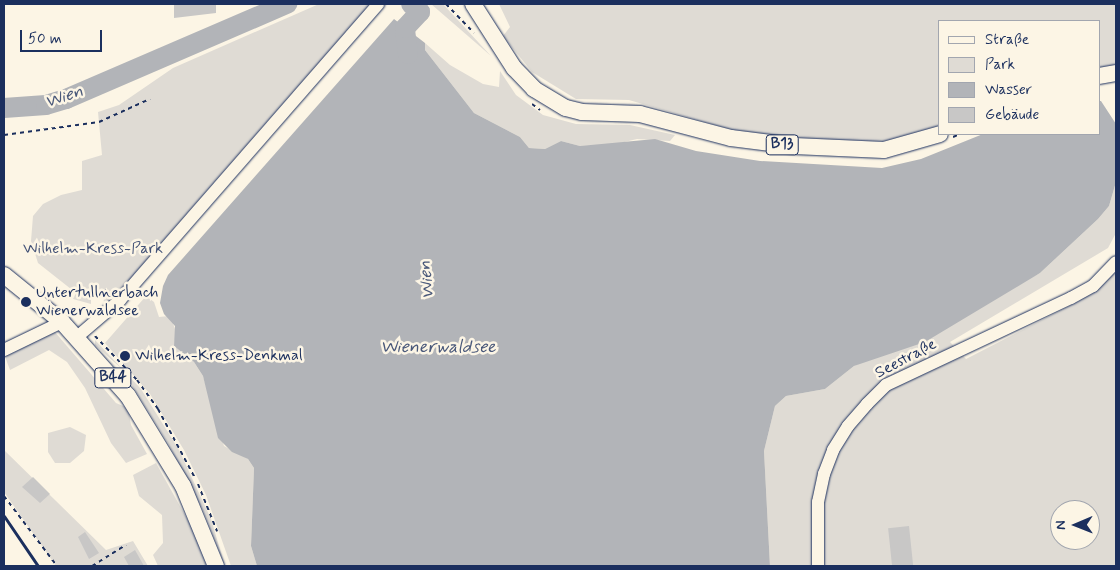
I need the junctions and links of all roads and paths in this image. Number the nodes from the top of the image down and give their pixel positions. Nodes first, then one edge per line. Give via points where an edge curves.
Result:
1 (378, 4) edge
2 (474, 4) edge
3 (1116, 73) edge
4 (1100, 76) edge
5 (150, 99) dead end
6 (4, 135) edge
7 (938, 135) edge
8 (1116, 262) edge
9 (4, 275) edge
10 (62, 322) junction
11 (77, 337) junction
12 (4, 350) edge
13 (4, 496) edge
14 (126, 545) dead end
15 (57, 566) edge
16 (92, 566) edge
17 (216, 566) edge
18 (818, 566) edge

1 - 11 street via 120,300
2 - 7 main road, B13 via 514,68 534,89 566,108 663,119 751,142 848,150 901,148
3 - 4 main road
5 - 6 path via 99,122
8 - 18 street, Seestraße via 1092,286 1071,298 886,385 867,404 833,450 824,474 818,502
9 - 10 main road, B44
10 - 11 main road, B44
10 - 12 street
11 - 17 main road, B44 via 128,396 157,439 198,517
13 - 15 path
14 - 16 path

